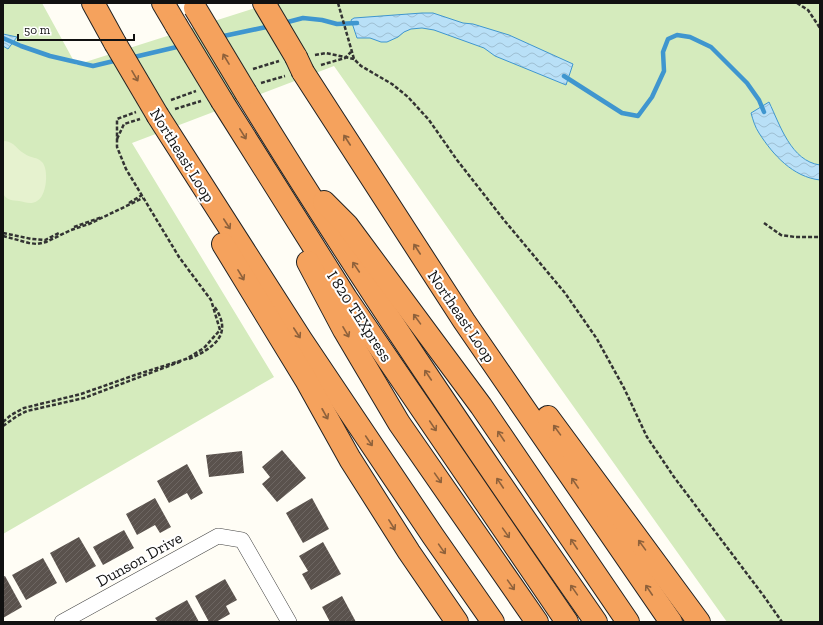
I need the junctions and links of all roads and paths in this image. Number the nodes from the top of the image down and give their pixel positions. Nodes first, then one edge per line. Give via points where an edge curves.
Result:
1 (93, 3) edge
2 (163, 3) edge
3 (264, 3) edge
4 (281, 3) edge
5 (338, 3) edge
6 (797, 3) edge
7 (194, 5) edge
8 (820, 28) edge
9 (354, 60) junction
10 (299, 61) junction
11 (252, 70) dead end
12 (200, 89) dead end
13 (157, 112) junction
14 (297, 177) junction
15 (142, 195) junction
16 (296, 218) junction
17 (764, 223) dead end
18 (3, 235) edge
19 (820, 237) edge
20 (493, 363) junction
21 (3, 422) edge
22 (3, 426) edge
23 (62, 622) edge
24 (289, 622) edge
25 (458, 622) edge
26 (493, 622) edge
27 (537, 622) edge
28 (567, 622) edge
29 (596, 622) edge
30 (628, 622) edge
31 (671, 622) edge
32 (699, 622) edge
33 (782, 622) edge

1 -> 13 highway, Northeast Loop, bridge
2 -> 16 highway, I 820 TEXpress, bridge
3 - 10 highway, Northeast Loop
4 - 10 highway via 302,37
5 - 9 path
6 - 8 path via 808,10
14 -> 7 highway, I 820 TEXpress, bridge
9 - 10 path via 326,53
9 - 33 path via 392,84 429,120 504,220 565,293 597,339 647,437
10 - 11 path via 267,64
20 -> 10 highway, Northeast Loop
12 - 13 path
13 - 15 path via 117,119 117,147 126,169
13 -> 25 highway via 157,136 306,380 350,458 409,552
13 -> 26 highway, Northeast Loop via 307,348
29 -> 14 highway, I 820 TEXpress via 503,489
30 -> 14 highway via 481,406 402,298 347,225
15 - 18 path via 108,214 45,240
15 - 21 path via 179,257 212,300 220,330 204,348 186,359 81,394 24,408
16 -> 27 highway via 308,261 344,330 400,423
16 -> 28 highway, I 820 TEXpress via 346,298
17 - 19 path via 781,235
18 - 22 path via 29,243 46,242 143,198 175,252 219,313 223,328 216,343 192,357 84,398 27,411
31 -> 20 highway, Northeast Loop
32 -> 20 highway via 521,380
23 - 24 street, Dunson Drive via 218,536 242,540

